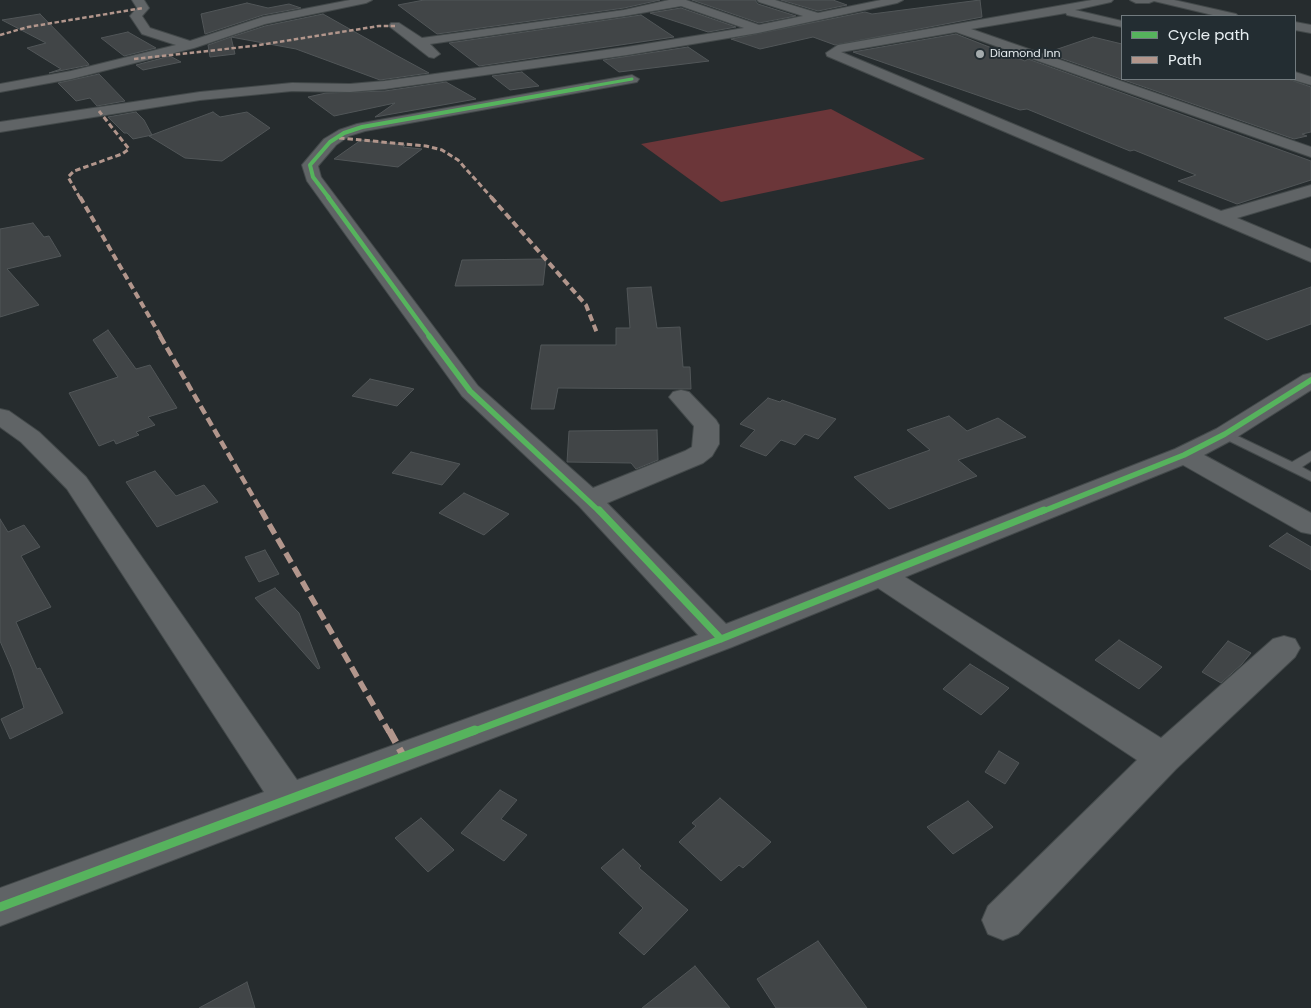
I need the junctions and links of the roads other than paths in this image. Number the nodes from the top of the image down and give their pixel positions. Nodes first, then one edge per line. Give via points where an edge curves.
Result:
1 (138, 0) edge
2 (298, 0) edge
3 (366, 0) edge
4 (763, 0) edge
5 (897, 0) edge
6 (1107, 0) edge
7 (1136, 0) edge
8 (1149, 0) edge
9 (1159, 0) edge
10 (679, 1) edge
11 (320, 9) junction
12 (1057, 11) junction
13 (1227, 15) edge
14 (816, 16) junction
15 (1121, 24) edge
16 (395, 26) dead end
17 (1296, 26) edge
18 (758, 29) junction
19 (959, 29) junction
20 (1311, 29) edge
21 (420, 42) junction
22 (190, 45) junction
23 (458, 75) junction
24 (1296, 76) edge
25 (632, 79) dead end
26 (1311, 81) edge
27 (0, 88) edge
28 (0, 128) edge
29 (1311, 152) edge
30 (1311, 190) edge
31 (1221, 217) junction
32 (1311, 256) edge
33 (1311, 380) edge
34 (681, 397) dead end
35 (0, 416) edge
36 (1225, 434) junction
37 (1311, 455) edge
38 (1184, 456) junction
39 (1293, 468) junction
40 (1311, 477) edge
41 (589, 500) junction
42 (1311, 525) edge
43 (881, 576) junction
44 (721, 639) junction
45 (1284, 648) dead end
46 (1163, 758) junction
47 (290, 801) junction
48 (0, 907) edge
49 (1002, 920) dead end

1 - 22 street via 143,8 136,16 146,31
2 - 11 street
3 - 11 street
4 - 14 street
5 - 14 street
6 - 12 street
7 - 8 street
9 - 13 street
10 - 18 street
10 - 21 street via 615,15
11 - 22 street via 237,28
12 - 15 street
12 - 19 street
14 - 18 street
16 - 21 street
17 - 20 street
18 - 23 street
19 - 29 street
19 - 31 street via 838,49 832,53
21 - 23 street
22 - 27 street via 71,75
23 - 28 street via 350,88 292,87 210,95
24 - 26 street
25 - 41 street via 362,126 330,142 310,166 313,177 470,391
30 - 31 street
31 - 32 street
33 - 36 street
34 - 41 street via 707,425 703,451
35 - 47 street via 30,438 77,483
36 - 38 street
36 - 39 lane
37 - 39 lane
38 - 42 street
38 - 43 street
39 - 40 lane
41 - 44 street
43 - 44 street
43 - 46 street
44 - 47 street
45 - 46 street
46 - 49 street
47 - 48 street

